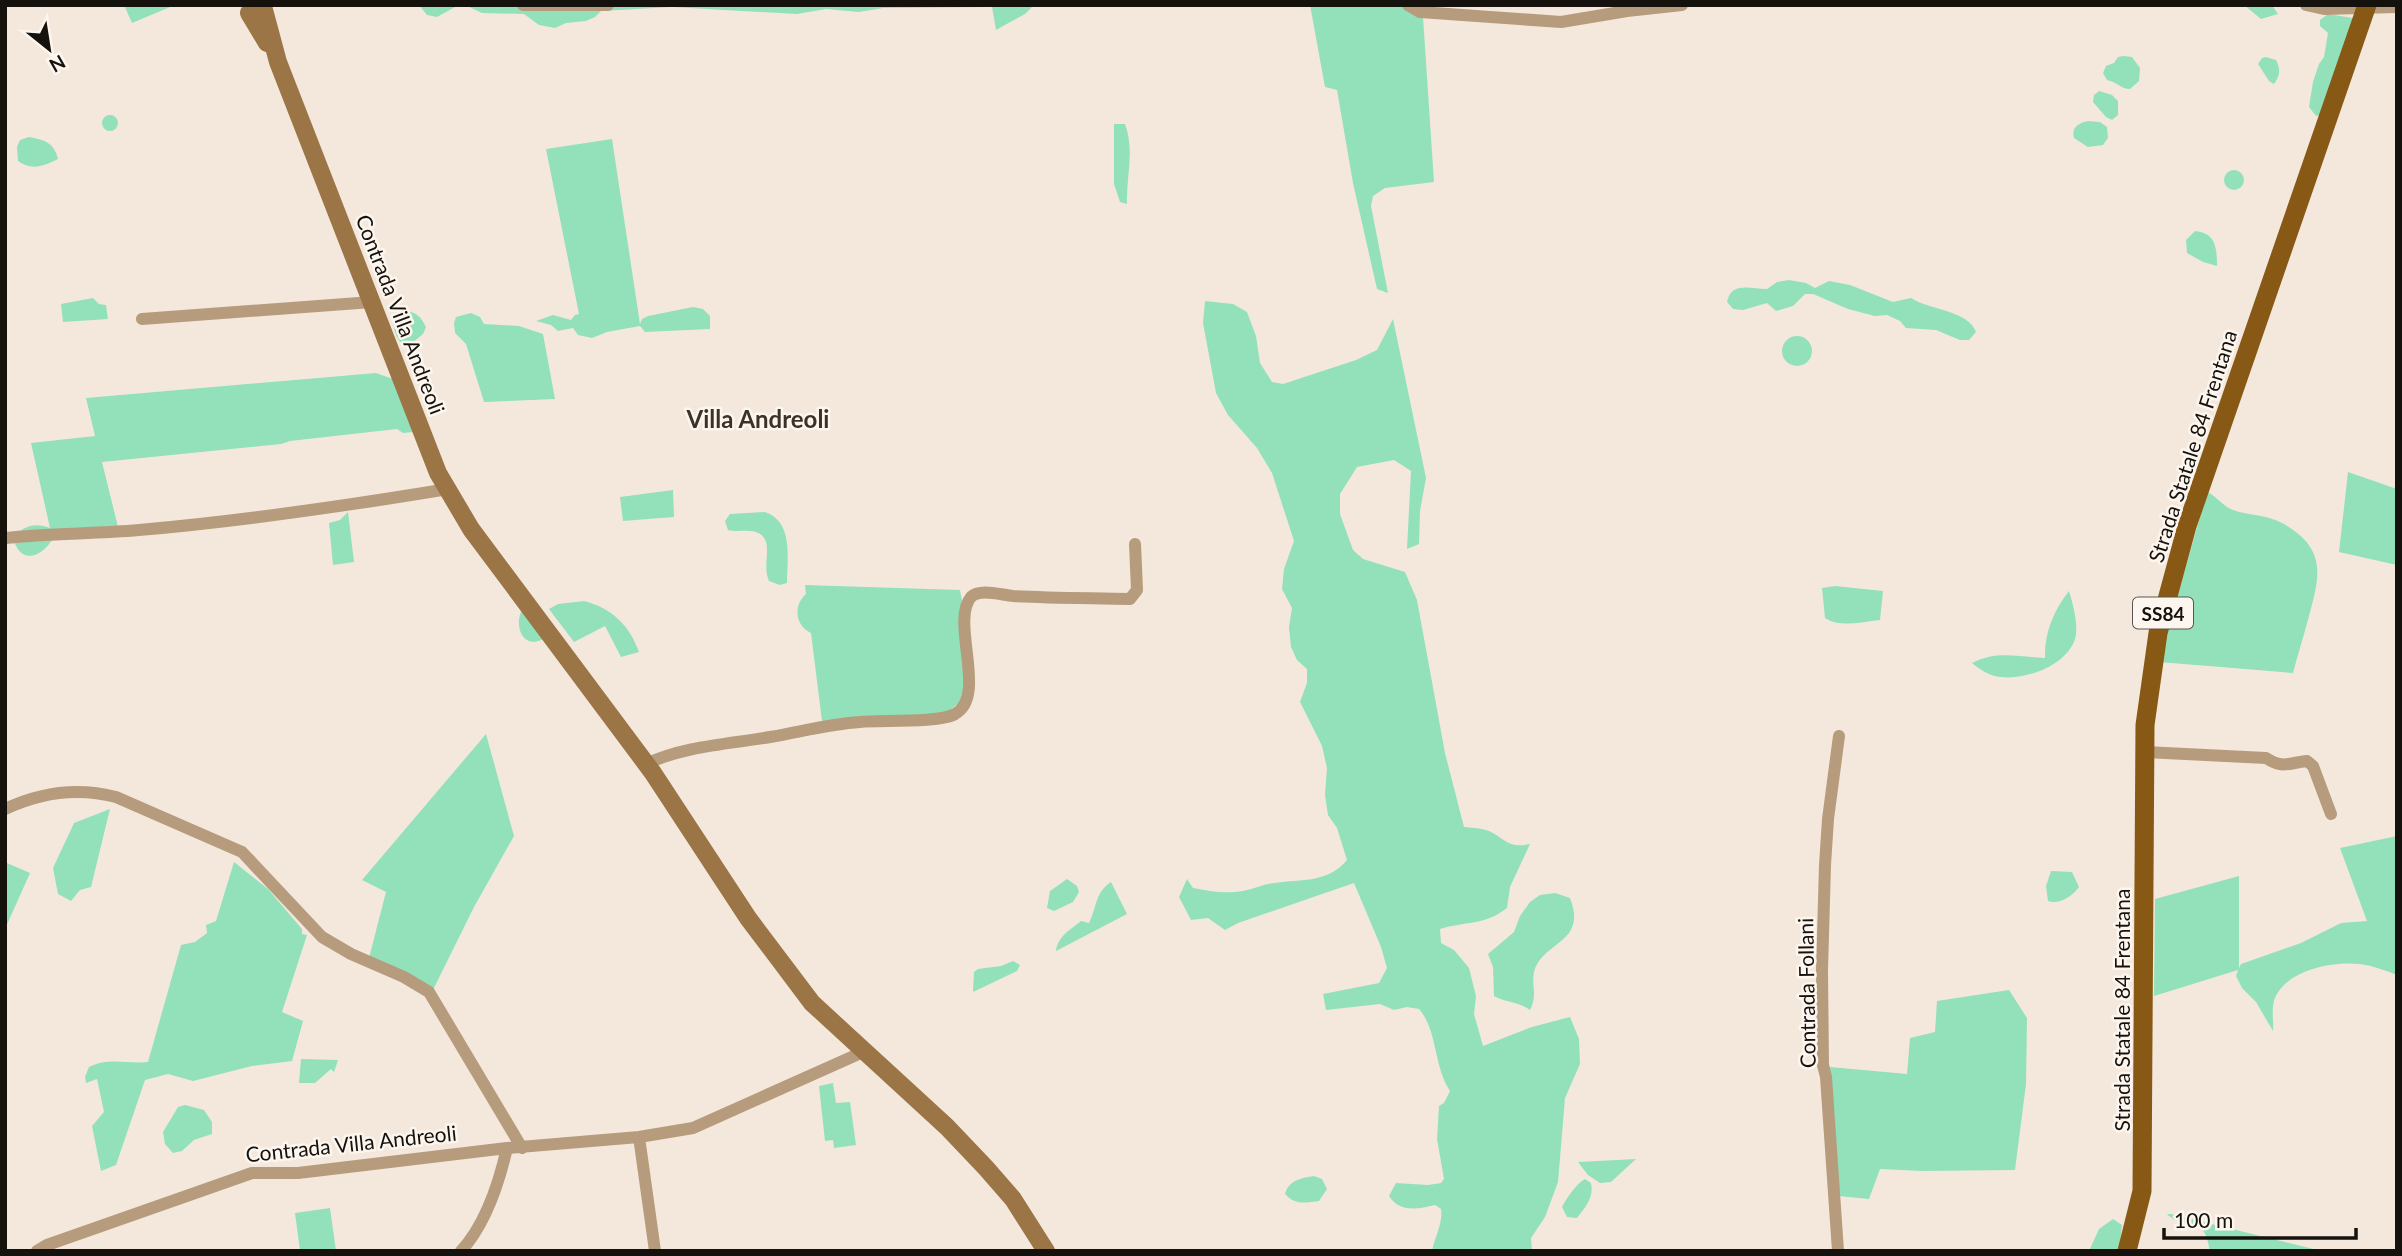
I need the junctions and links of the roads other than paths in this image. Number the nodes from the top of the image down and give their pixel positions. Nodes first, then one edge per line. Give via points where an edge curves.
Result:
1 (523, 5) edge
2 (608, 5) edge
3 (1408, 5) edge
4 (1682, 5) edge
5 (2306, 5) edge
6 (253, 7) edge
7 (2366, 7) edge
8 (2397, 7) edge
9 (372, 302) junction
10 (142, 319) dead end
11 (448, 489) junction
12 (5, 538) edge
13 (1135, 544) dead end
14 (1839, 736) dead end
15 (2145, 752) junction
16 (646, 764) junction
17 (5, 809) edge
18 (2330, 814) dead end
19 (863, 1052) junction
20 (639, 1137) junction
21 (507, 1148) junction
22 (523, 1148) junction
23 (37, 1251) edge
24 (461, 1251) edge
25 (655, 1251) edge
26 (1046, 1251) edge
27 (1838, 1251) edge
28 (2127, 1251) edge

1 - 2 street
3 - 4 street via 1420,12 1561,22
5 - 7 street
6 - 9 main road, Contrada Villa Andreoli
7 - 8 street
7 - 15 main road, Strada Statale 84 Frentana / SS84 via 2187,526 2158,633
9 - 10 street
9 - 11 main road, Contrada Villa Andreoli
11 - 12 street via 318,510 137,530
11 - 16 main road, Contrada Villa Andreoli via 471,529
13 - 16 street via 1137,590 1130,599 980,593 972,597 965,611 966,700 956,714 939,719 835,723 665,755
14 - 27 street, Contrada Follani via 1828,818 1822,970 1823,1065
15 - 18 street via 2266,758 2284,766 2307,761 2313,766
15 - 28 main road, Strada Statale 84 Frentana / SS84 via 2142,1191
16 - 19 main road, Contrada Villa Andreoli via 748,918 812,1003
17 - 22 street via 57,793 96,792 242,852 322,937 429,992
19 - 20 street, Contrada Villa Andreoli via 693,1128
19 - 26 main road, Contrada Villa Andreoli via 986,1168 1013,1199
20 - 22 street, Contrada Villa Andreoli
20 - 25 street
21 - 22 street, Contrada Villa Andreoli
21 - 23 street, Contrada Villa Andreoli via 298,1173 252,1173
21 - 24 street via 488,1207

